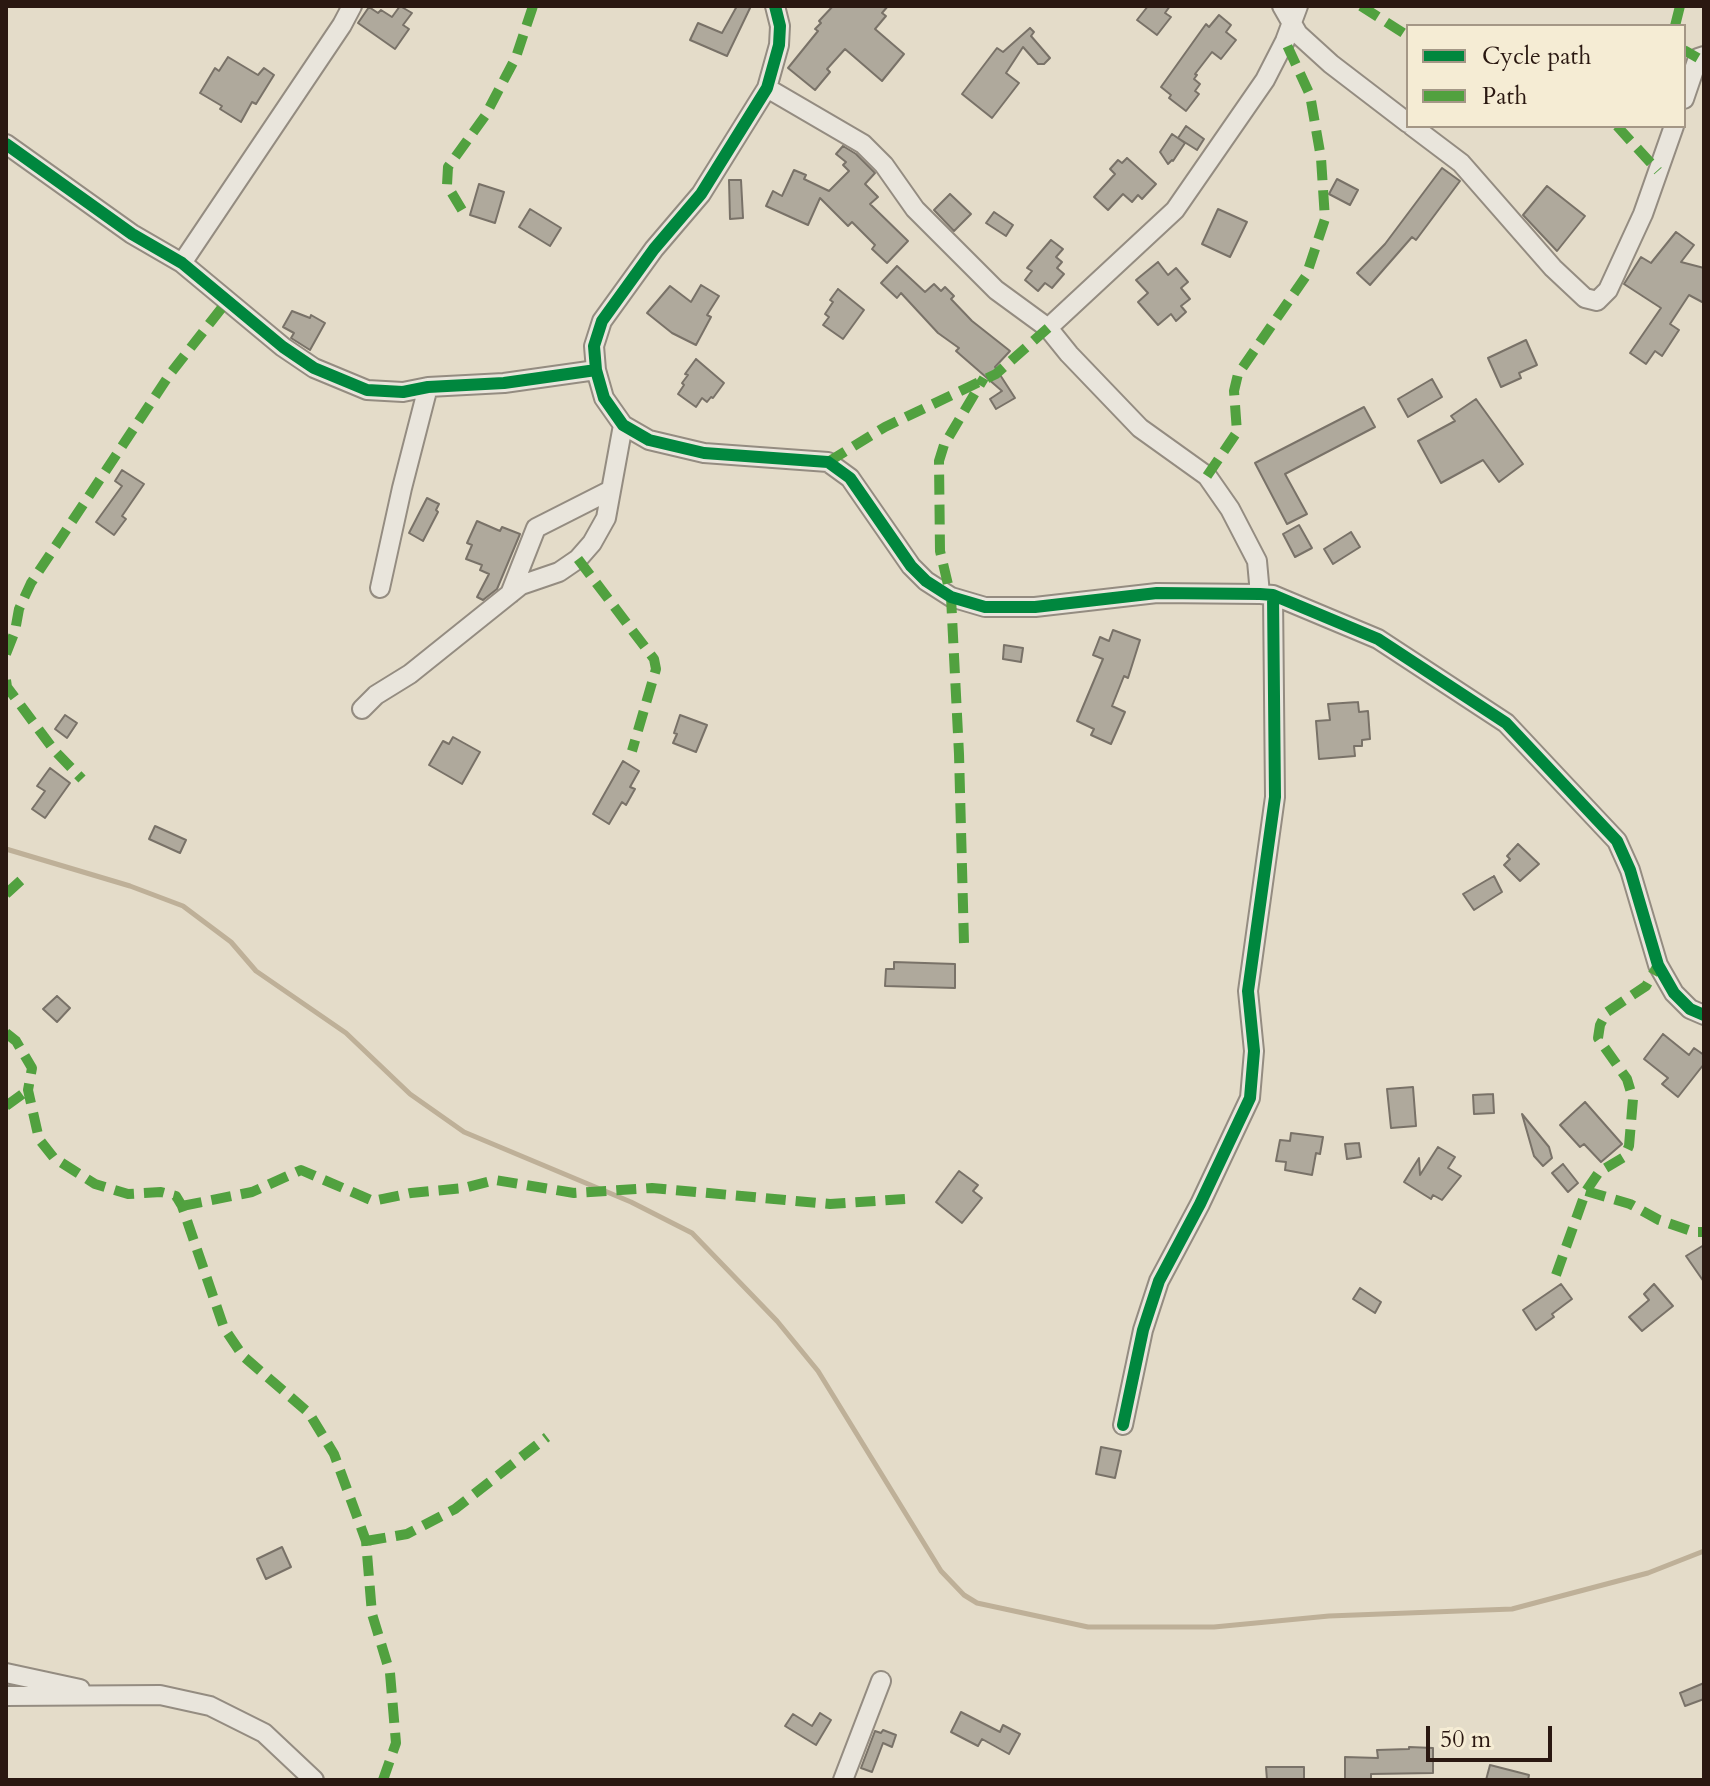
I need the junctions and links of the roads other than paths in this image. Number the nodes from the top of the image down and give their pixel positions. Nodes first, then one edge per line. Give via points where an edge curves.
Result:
1 (352, 6) edge
2 (775, 6) edge
3 (1291, 11) edge
4 (1704, 56) edge
5 (767, 88) junction
6 (1686, 93) edge
7 (1406, 121) edge
8 (1415, 128) edge
9 (1673, 128) edge
10 (6, 144) edge
11 (182, 263) junction
12 (1048, 328) junction
13 (596, 370) junction
14 (428, 387) junction
15 (623, 425) junction
16 (611, 490) junction
17 (380, 588) dead end
18 (510, 594) junction
19 (1266, 595) junction
20 (362, 709) dead end
21 (1704, 1015) edge
22 (1123, 1425) dead end
23 (6, 1673) edge
24 (881, 1681) dead end
25 (102, 1695) junction
26 (6, 1696) edge
27 (314, 1780) edge
28 (843, 1780) edge

1 - 11 street
2 - 5 street via 779,45
3 - 7 street via 1298,34
3 - 12 street via 1285,41 1265,80 1175,210
4 - 6 street via 1698,58
5 - 12 street via 863,144 915,209 996,290
5 - 13 street via 701,194 602,321 594,346
8 - 9 street via 1461,163 1553,268 1585,298 1597,301 1608,290 1643,214
10 - 11 street
11 - 14 street via 314,368 367,390
12 - 19 street via 1140,428 1207,476 1257,561
13 - 14 street
13 - 15 street via 604,398
14 - 17 street
15 - 16 street
15 - 19 street via 649,440 704,453 828,462 850,478 926,581 951,597 985,607 1035,607 1157,593
16 - 18 street via 536,528
16 - 18 street via 606,518 578,559
18 - 20 street
19 - 21 street via 1378,639 1506,723 1617,841 1658,965 1674,993
19 - 22 street via 1275,797 1248,991 1254,1051 1250,1098 1159,1281
23 - 25 street
24 - 28 street
25 - 26 street
25 - 27 street via 160,1695 210,1706 264,1733

